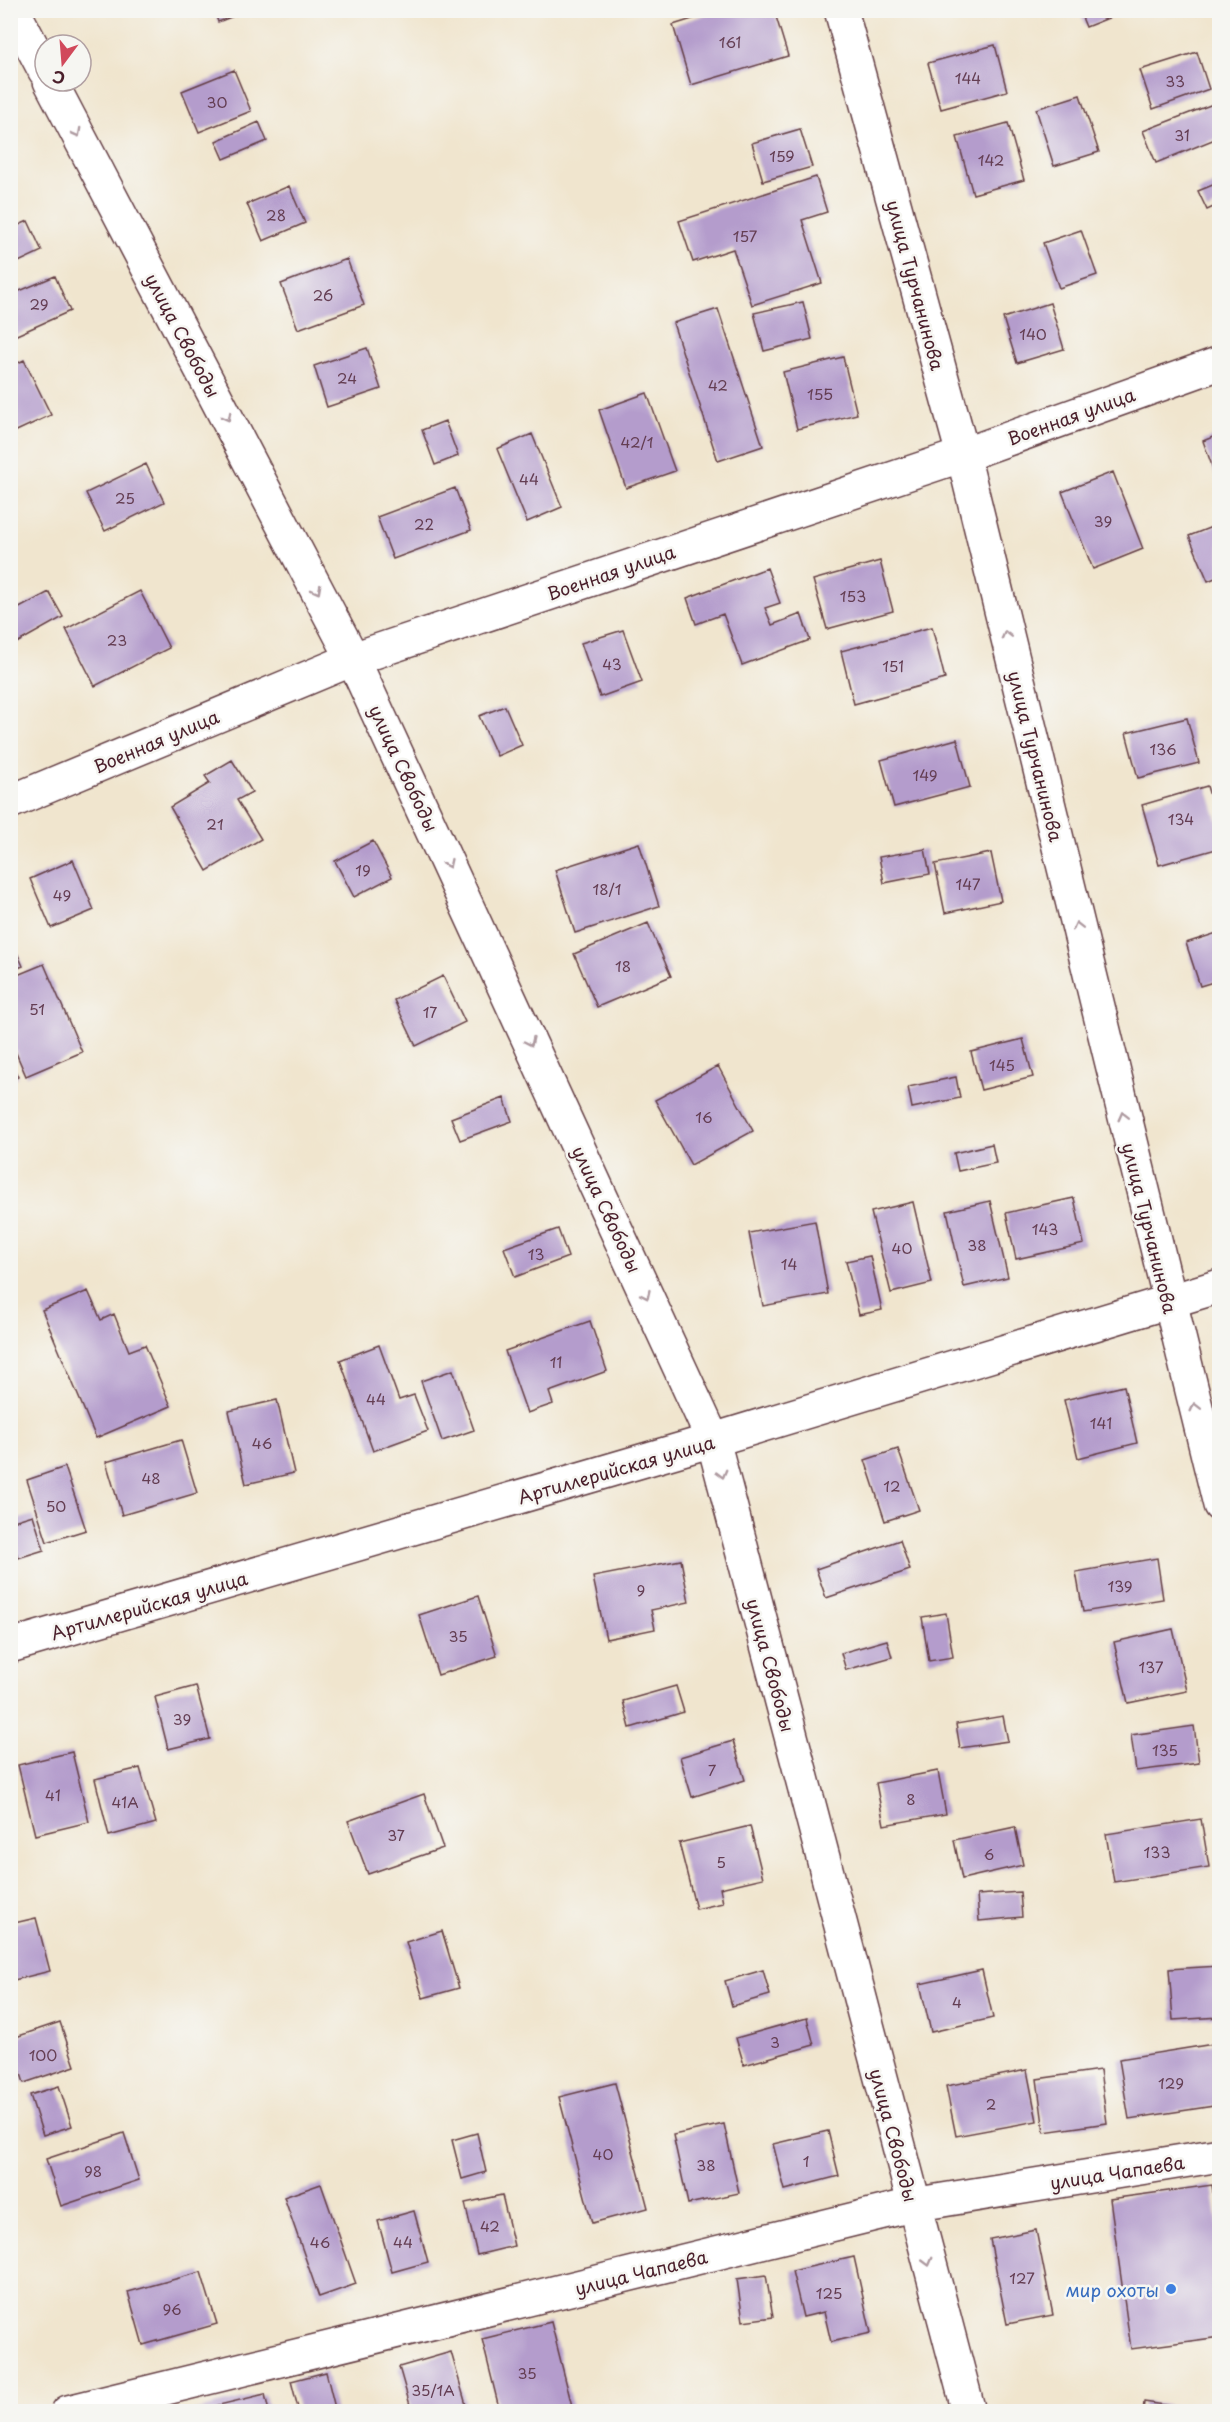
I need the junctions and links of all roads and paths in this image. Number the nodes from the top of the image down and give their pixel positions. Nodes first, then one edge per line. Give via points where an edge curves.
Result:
1 (13, 10) edge
2 (841, 10) edge
3 (33, 48) edge
4 (56, 93) edge
5 (1220, 363) edge
6 (963, 455) junction
7 (353, 659) junction
8 (10, 802) edge
9 (1220, 1286) edge
10 (1168, 1303) junction
11 (713, 1440) junction
12 (1220, 1505) edge
13 (10, 1646) edge
14 (1220, 2155) edge
15 (912, 2205) junction
16 (68, 2412) edge
17 (969, 2412) edge

1 - 3 street
2 - 6 street, улица Турчанинова
4 -> 7 street, улица Свободы
5 - 6 street, Военная улица
6 - 7 street, Военная улица
10 -> 6 street, улица Турчанинова
7 - 8 street, Военная улица
7 -> 11 street, улица Свободы
9 - 10 street, Артиллерийская улица
10 - 11 street, Артиллерийская улица
12 -> 10 street, улица Турчанинова
11 - 13 street, Артиллерийская улица
11 -> 15 street, улица Свободы
14 - 15 street, улица Чапаева
15 - 16 street, улица Чапаева
15 -> 17 street, улица Свободы

